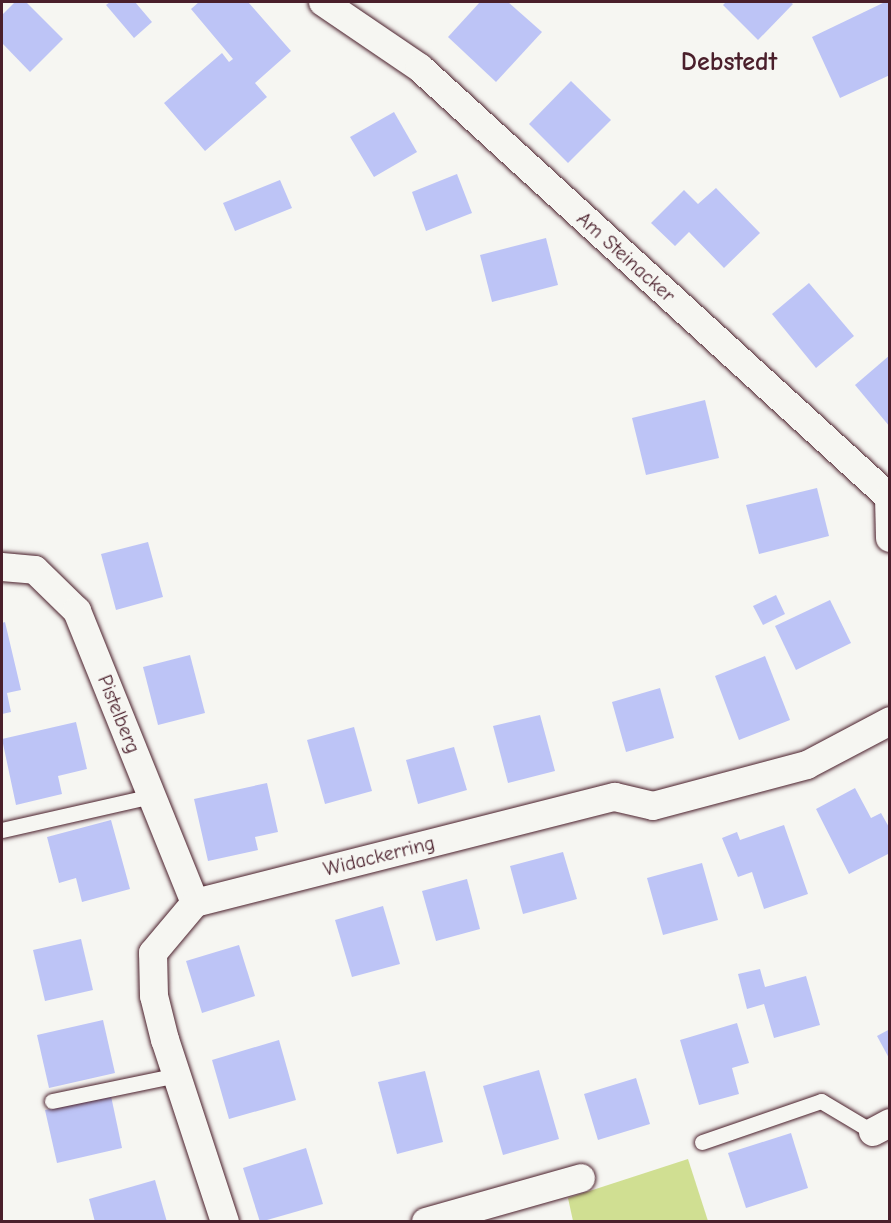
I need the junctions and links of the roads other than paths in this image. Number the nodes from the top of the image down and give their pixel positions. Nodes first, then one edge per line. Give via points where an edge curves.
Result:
1 (323, 2) edge
2 (889, 497) edge
3 (890, 537) edge
4 (2, 567) edge
5 (890, 721) edge
6 (151, 793) junction
7 (2, 820) edge
8 (2, 830) edge
9 (195, 903) junction
10 (177, 1075) junction
11 (52, 1101) dead end
12 (881, 1127) edge
13 (702, 1142) dead end
14 (581, 1178) dead end
15 (225, 1221) edge
16 (426, 1221) edge

1 - 2 street, Am Steinacker via 420,68
2 - 3 street, Am Steinacker
4 - 6 street, Pistelberg via 35,570 77,611
5 - 9 street, Widackerring via 807,765 653,806 615,797
6 - 7 lane
6 - 8 lane
6 - 9 street, Pistelberg
9 - 10 street via 153,953 154,996
10 - 11 lane
10 - 15 street
12 - 13 lane via 821,1101
14 - 16 street

